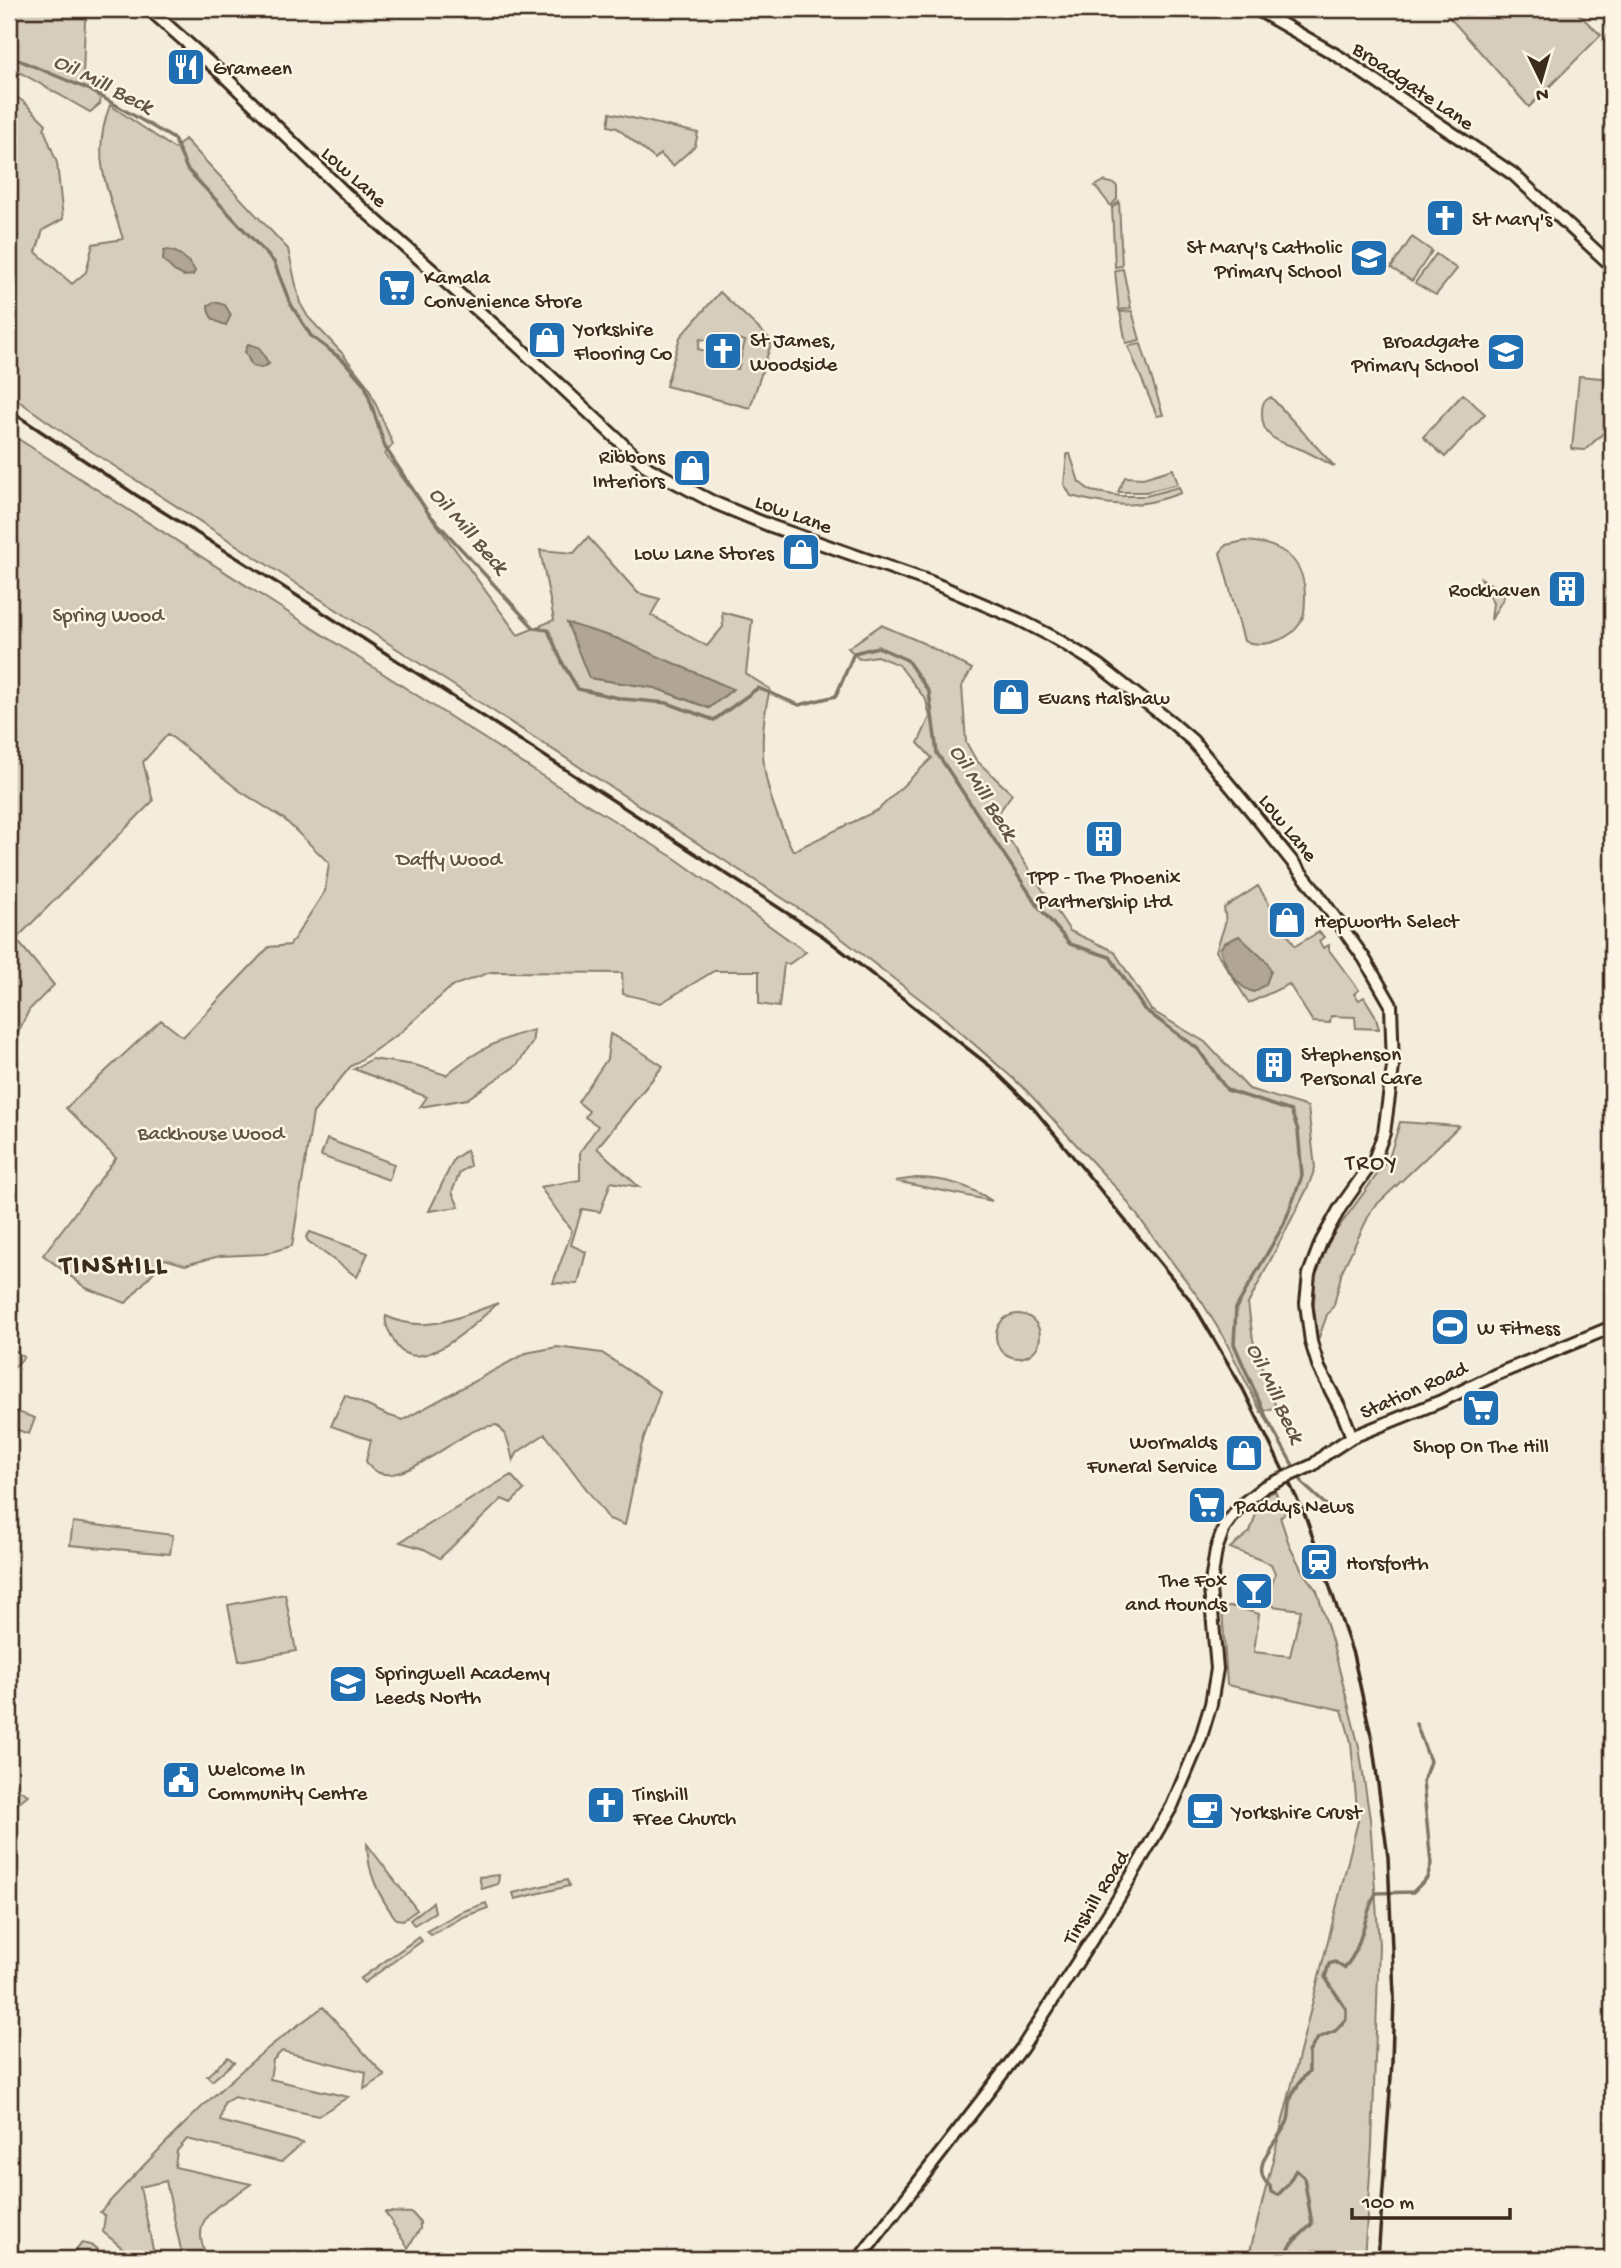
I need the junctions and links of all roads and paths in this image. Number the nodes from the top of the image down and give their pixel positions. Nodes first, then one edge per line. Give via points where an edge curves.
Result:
1 (149, 9) edge
2 (1256, 9) edge
3 (1612, 266) edge
4 (1612, 1327) edge
5 (1352, 1437) junction
6 (1240, 1506) joint
7 (859, 2259) edge

1 - 5 street, Low Lane via 648,468 771,526 931,582 1018,619 1096,663 1192,740 1315,890 1391,1005 1390,1101 1384,1133 1374,1160 1321,1242 1309,1275 1306,1303 1319,1368
2 - 3 street, Broadgate Lane via 1338,56 1513,174
4 - 5 street, Station Road
5 - 6 street, Station Road, bridge
6 - 7 street, Tinshill Road via 1224,1528 1212,1567 1217,1669 1212,1704 1172,1806 1022,2048

